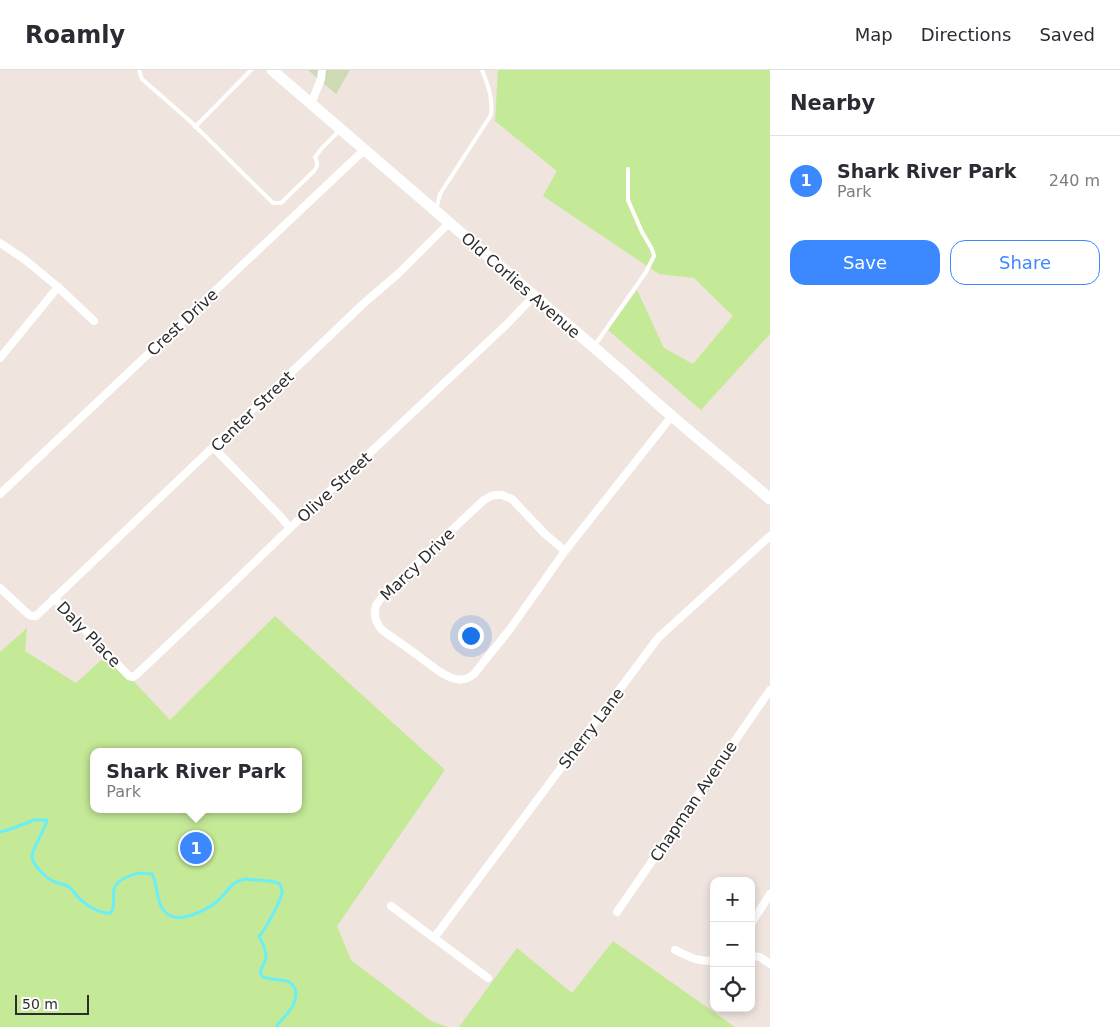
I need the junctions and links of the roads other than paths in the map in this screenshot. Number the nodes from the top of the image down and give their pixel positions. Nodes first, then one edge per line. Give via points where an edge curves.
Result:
1 (139, 70) edge
2 (251, 70) edge
3 (272, 70) edge
4 (322, 70) edge
5 (482, 70) edge
6 (311, 104) junction
7 (196, 127) junction
8 (341, 130) junction
9 (364, 150) junction
10 (628, 169) dead end
11 (435, 212) junction
12 (449, 223) junction
13 (0, 243) edge
14 (58, 287) junction
15 (534, 296) junction
16 (94, 320) dead end
17 (593, 347) junction
18 (0, 358) edge
19 (671, 416) junction
20 (213, 447) junction
21 (0, 494) edge
22 (770, 499) edge
23 (290, 528) junction
24 (770, 536) edge
25 (565, 551) junction
26 (0, 588) edge
27 (54, 598) junction
28 (133, 677) joint
29 (770, 690) edge
30 (770, 894) edge
31 (390, 906) dead end
32 (617, 912) dead end
33 (752, 922) edge
34 (434, 938) junction
35 (675, 950) dead end
36 (755, 956) edge
37 (710, 960) edge
38 (770, 964) edge
39 (488, 978) dead end

1 - 7 lane via 142,79
2 - 7 lane
3 - 6 street, Old Corlies Avenue
4 - 6 street
5 - 11 lane via 490,90 491,115 440,194
6 - 8 street, Old Corlies Avenue
7 - 8 lane via 273,203 282,203 314,171 318,166 316,156
8 - 9 street, Old Corlies Avenue
9 - 11 street, Old Corlies Avenue
9 - 21 street, Crest Drive
10 - 17 lane via 628,200 654,256
11 - 12 street, Old Corlies Avenue
12 - 15 street, Old Corlies Avenue
12 - 20 street, Center Street
13 - 14 street
14 - 16 street
14 - 18 street
15 - 17 street, Old Corlies Avenue
15 - 23 street, Olive Street
17 - 19 street, Old Corlies Avenue
19 - 22 street, Old Corlies Avenue
19 - 25 street, Marcy Drive
20 - 23 street
20 - 27 street, Center Street
23 - 28 street, Olive Street
24 - 34 street, Sherry Lane via 658,638
25 - 25 street, Marcy Drive via 510,628 468,678 462,680 448,676 382,630 376,621 374,614 378,602 491,496 502,495 512,499
26 - 27 street, Daly Place via 32,616 36,616
27 - 28 street, Daly Place
29 - 32 street, Chapman Avenue
30 - 33 street
31 - 34 street
34 - 39 street
35 - 37 street via 701,961
36 - 38 street

